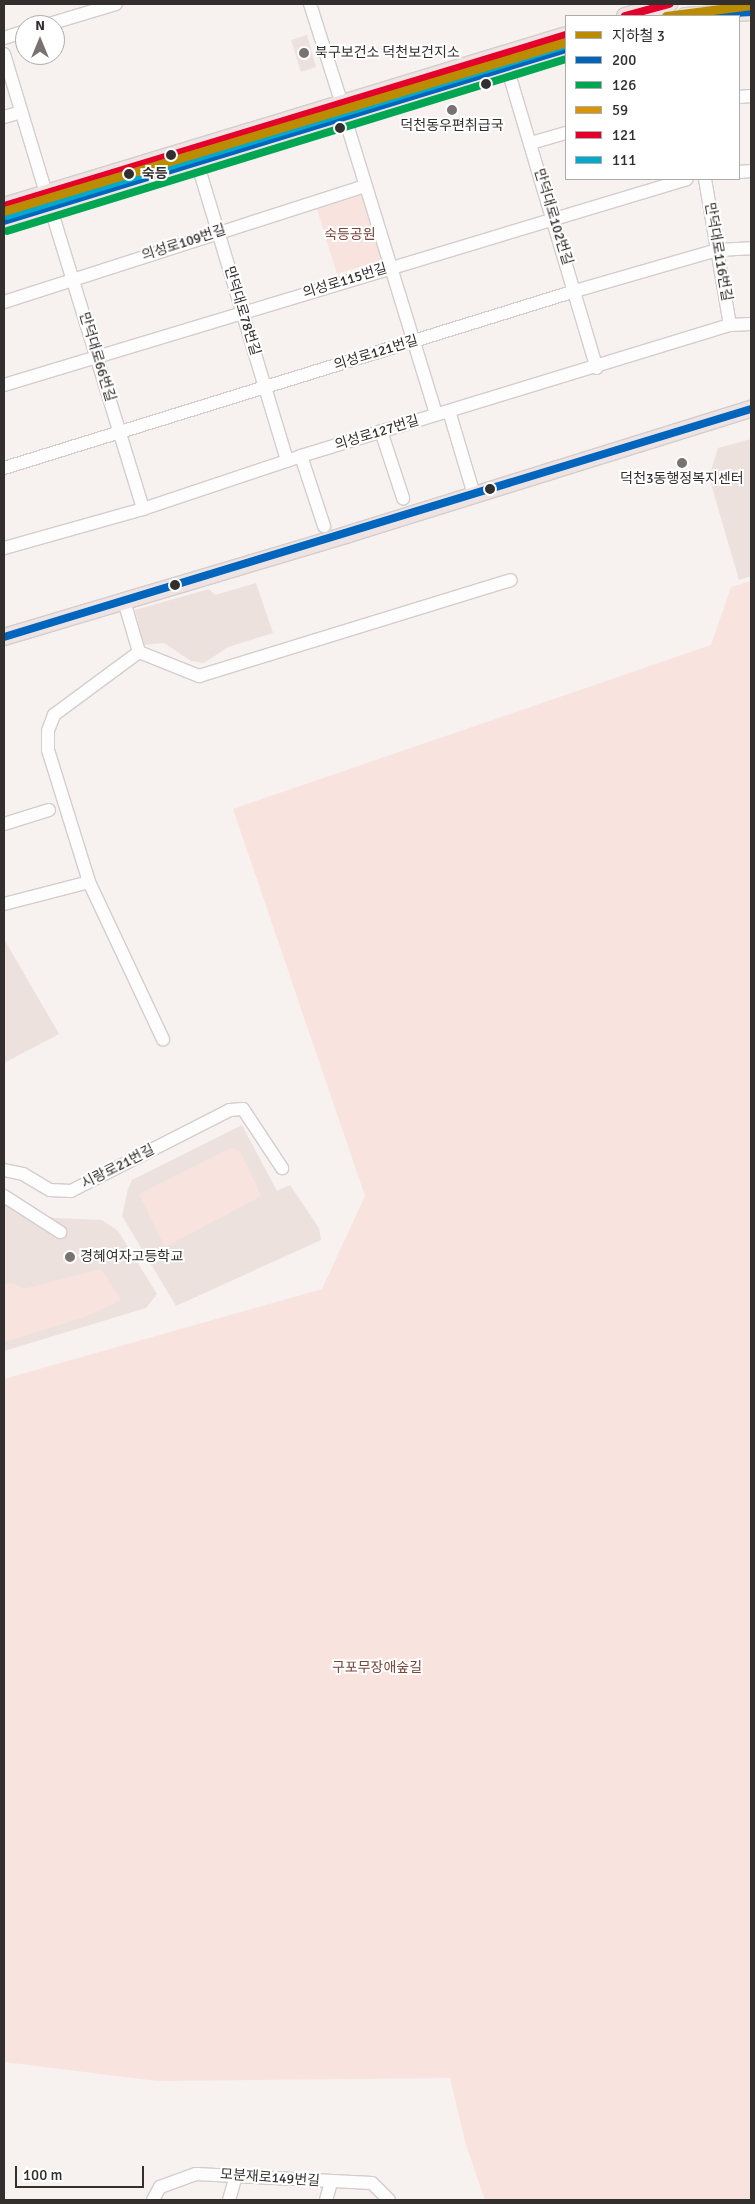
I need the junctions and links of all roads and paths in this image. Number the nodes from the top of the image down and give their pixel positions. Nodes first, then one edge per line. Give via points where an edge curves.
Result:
1 (116, 4) edge
2 (310, 4) edge
3 (669, 4) edge
4 (751, 12) edge
5 (629, 15) edge
6 (702, 15) edge
7 (65, 19) edge
8 (565, 35) edge
9 (563, 47) edge
10 (4, 54) edge
11 (502, 62) junction
12 (343, 111) junction
13 (22, 112) junction
14 (4, 117) edge
15 (565, 134) edge
16 (531, 143) junction
17 (196, 162) junction
18 (684, 180) edge
19 (705, 180) edge
20 (366, 186) junction
21 (48, 200) junction
22 (4, 206) edge
23 (553, 218) junction
24 (4, 221) edge
25 (218, 231) junction
26 (751, 248) edge
27 (717, 250) junction
28 (391, 267) junction
29 (73, 280) junction
30 (575, 291) junction
31 (4, 302) edge
32 (242, 311) junction
33 (751, 324) edge
34 (730, 325) junction
35 (414, 341) junction
36 (96, 356) junction
37 (597, 368) junction
38 (4, 385) edge
39 (265, 387) junction
40 (751, 409) edge
41 (443, 413) junction
42 (381, 431) junction
43 (120, 433) junction
44 (302, 456) junction
45 (287, 461) junction
46 (4, 468) edge
47 (474, 495) junction
48 (402, 498) dead end
49 (143, 508) junction
50 (324, 526) dead end
51 (4, 548) edge
52 (511, 580) dead end
53 (124, 601) junction
54 (8, 631) edge
55 (139, 652) junction
56 (49, 810) dead end
57 (4, 824) edge
58 (89, 882) junction
59 (4, 904) edge
60 (163, 1039) dead end
61 (282, 1168) dead end
62 (4, 1170) edge
63 (4, 1196) edge
64 (60, 1232) dead end
65 (236, 2176) junction
66 (331, 2182) junction
67 (375, 2186) junction
68 (153, 2200) edge
69 (229, 2200) edge
70 (326, 2200) edge
71 (372, 2200) edge
72 (389, 2200) edge

1 - 7 street
2 - 12 street
3 - 5 main road
4 - 6 main road
8 - 11 main road
9 - 11 main road
10 - 13 street, 만덕대로66번길
11 - 12 main road
11 - 12 main road via 470,73 459,82
11 - 16 street, 만덕대로102번길
12 - 17 main road
12 - 20 street
12 - 21 main road
13 - 14 street
13 - 21 street, 만덕대로66번길
15 - 16 street
16 - 23 street, 만덕대로102번길
17 - 21 main road
17 - 25 street, 만덕대로78번길
18 - 23 street, 의성로115번길
19 - 27 street, 만덕대로116번길
20 - 25 street, 의성로109번길
20 - 28 street
21 - 22 main road
21 - 24 main road
21 - 29 street, 만덕대로66번길
23 - 28 street, 의성로115번길
23 - 30 street, 만덕대로102번길
25 - 29 street, 의성로109번길
25 - 32 street, 만덕대로78번길
26 - 27 street, 의성로121번길
27 - 30 street, 의성로121번길
27 - 34 street, 만덕대로116번길
28 - 32 street, 의성로115번길
28 - 35 street
29 - 31 street, 의성로109번길
29 - 36 street, 만덕대로66번길
30 - 35 street, 의성로121번길
30 - 37 street, 만덕대로102번길
32 - 36 street, 의성로115번길
32 - 39 street, 만덕대로78번길
33 - 34 street, 의성로127번길
34 - 37 street, 의성로127번길
35 - 39 street, 의성로121번길
35 - 41 street
36 - 38 street, 의성로115번길
36 - 43 street, 만덕대로66번길
37 - 41 street, 의성로127번길
39 - 43 street, 의성로121번길
39 - 45 street, 만덕대로78번길
40 - 47 main road
41 - 42 street, 의성로127번길
41 - 47 street
42 - 44 street, 의성로127번길
42 - 48 street
43 - 46 street, 의성로121번길
43 - 49 street, 만덕대로66번길
44 - 45 street, 의성로127번길
44 - 50 street
45 - 49 street, 의성로127번길
47 - 53 main road
49 - 51 street, 의성로127번길
52 - 55 street via 198,676
53 - 54 main road
53 - 55 street
55 - 58 street via 54,715 48,732 48,750
56 - 57 street
58 - 59 street
58 - 60 street
61 - 62 street, 시랑로21번길 via 243,1109 230,1110 71,1191 50,1190 23,1174
63 - 64 street
65 - 66 street, 모분재로149번길
65 - 68 street, 모분재로149번길 via 196,2174 160,2187
65 - 69 street
66 - 67 street, 모분재로149번길 via 372,2183
66 - 70 street
67 - 71 street
67 - 72 street

